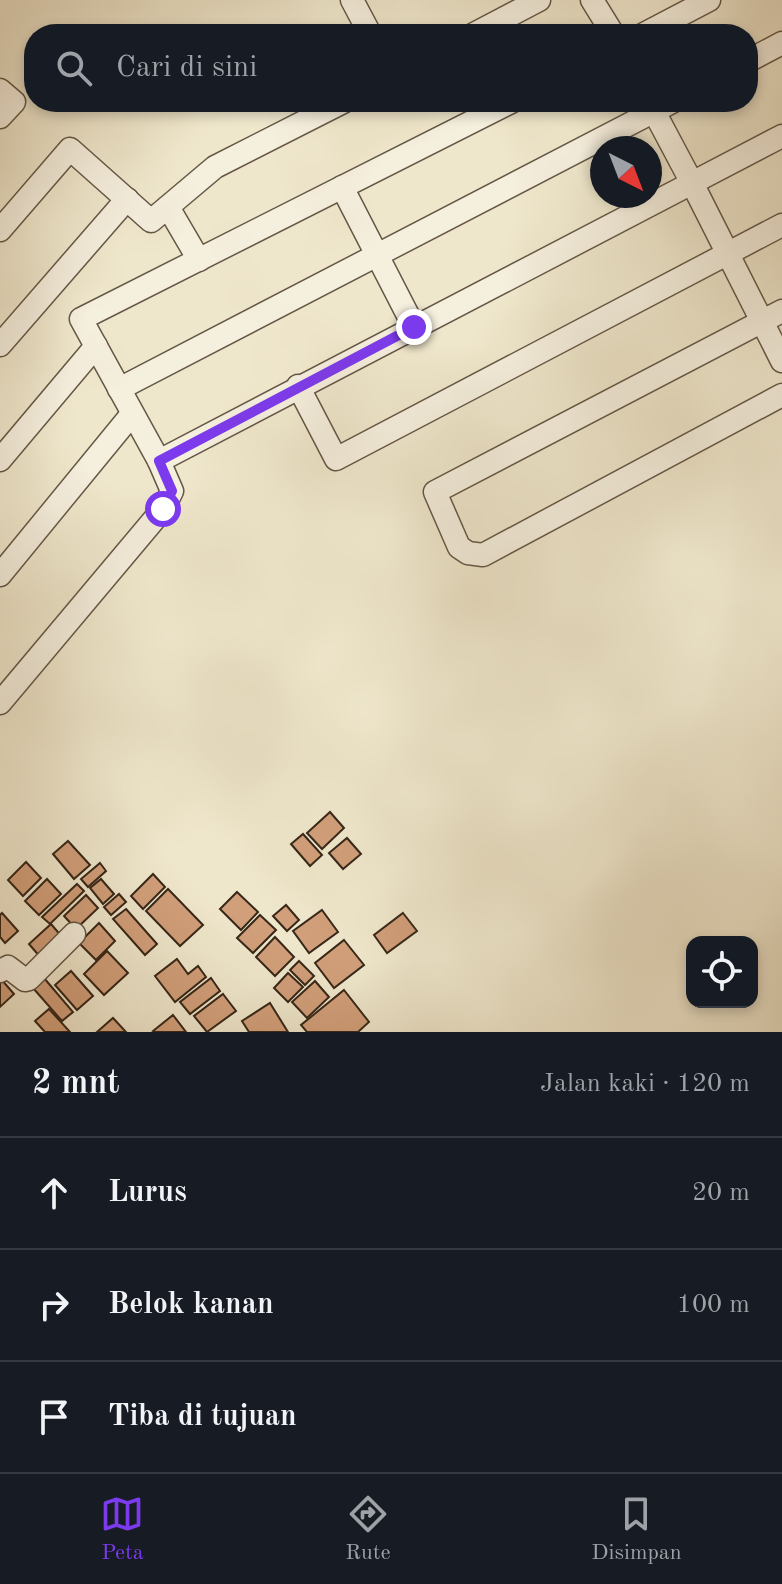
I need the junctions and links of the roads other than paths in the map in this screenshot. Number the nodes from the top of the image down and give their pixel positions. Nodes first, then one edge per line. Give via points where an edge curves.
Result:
1 (539, 0) edge
2 (592, 0) edge
3 (709, 0) edge
4 (362, 3) edge
5 (367, 24) edge
6 (493, 24) edge
7 (607, 24) edge
8 (663, 24) edge
9 (782, 43) edge
10 (758, 56) edge
11 (0, 90) edge
12 (323, 112) edge
13 (491, 112) edge
14 (646, 112) edge
15 (662, 112) edge
16 (0, 117) edge
17 (782, 136) edge
18 (692, 183) junction
19 (342, 187) junction
20 (127, 199) junction
21 (168, 207) junction
22 (782, 225) edge
23 (0, 230) edge
24 (728, 253) junction
25 (377, 255) junction
26 (199, 260) junction
27 (772, 316) edge
28 (414, 327) junction
29 (0, 345) edge
30 (96, 346) junction
31 (782, 361) edge
32 (298, 386) junction
33 (119, 389) junction
34 (782, 395) edge
35 (132, 414) junction
36 (0, 460) edge
37 (159, 461) junction
38 (0, 575) edge
39 (0, 703) edge
40 (74, 934) dead end
41 (0, 971) edge

1 - 6 street
2 - 7 street
3 - 8 street
4 - 5 street
9 - 10 street
11 - 16 street via 14,102
12 - 21 street via 215,167
13 - 19 street
14 - 25 street
15 - 18 street
17 - 18 street
18 - 24 street
18 - 28 street
19 - 25 street
19 - 26 street
20 - 21 street via 151,221
20 - 23 street via 70,149
20 - 29 street
21 - 26 street
22 - 24 street
24 - 27 street
24 - 32 street via 336,459
25 - 28 street
25 - 33 street
26 - 30 street via 81,319
27 - 31 street
27 - 34 street via 435,492 459,547 483,555
28 - 32 street
30 - 33 street
30 - 36 street
32 - 37 street
33 - 35 street
35 - 37 street
35 - 38 street
37 - 39 street via 172,491 163,509
40 - 41 street via 29,979 8,967

